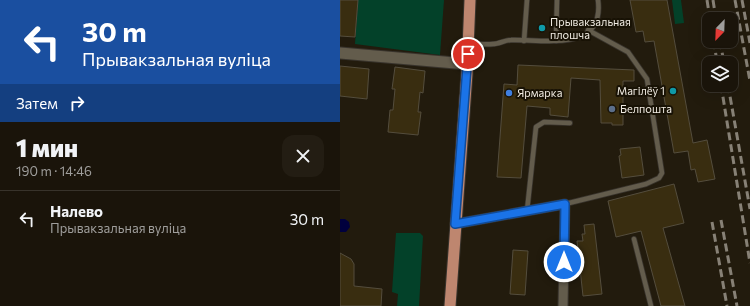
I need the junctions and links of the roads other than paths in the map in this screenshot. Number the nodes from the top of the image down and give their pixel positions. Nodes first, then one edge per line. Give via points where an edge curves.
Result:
1 (470, 0) edge
2 (527, 0) edge
3 (557, 0) edge
4 (598, 0) edge
5 (588, 30) junction
6 (524, 41) junction
7 (556, 41) junction
8 (468, 43) junction
9 (340, 53) edge
10 (467, 64) junction
11 (570, 123) dead end
12 (565, 204) junction
13 (527, 211) junction
14 (455, 224) junction
15 (634, 239) dead end
16 (450, 306) edge
17 (563, 306) edge
18 (652, 306) edge

1 - 8 main road
2 - 6 lane
3 - 7 lane
4 - 5 lane via 596,23
5 - 7 lane via 571,41
5 - 12 lane via 628,52 647,79 662,173 659,178 646,184
6 - 7 lane
6 - 8 lane
8 - 10 main road
9 - 10 main road
10 - 14 main road
11 - 13 lane via 544,122 536,127
12 - 13 street
12 - 17 street
13 - 14 street
14 - 16 main road
15 - 18 lane

